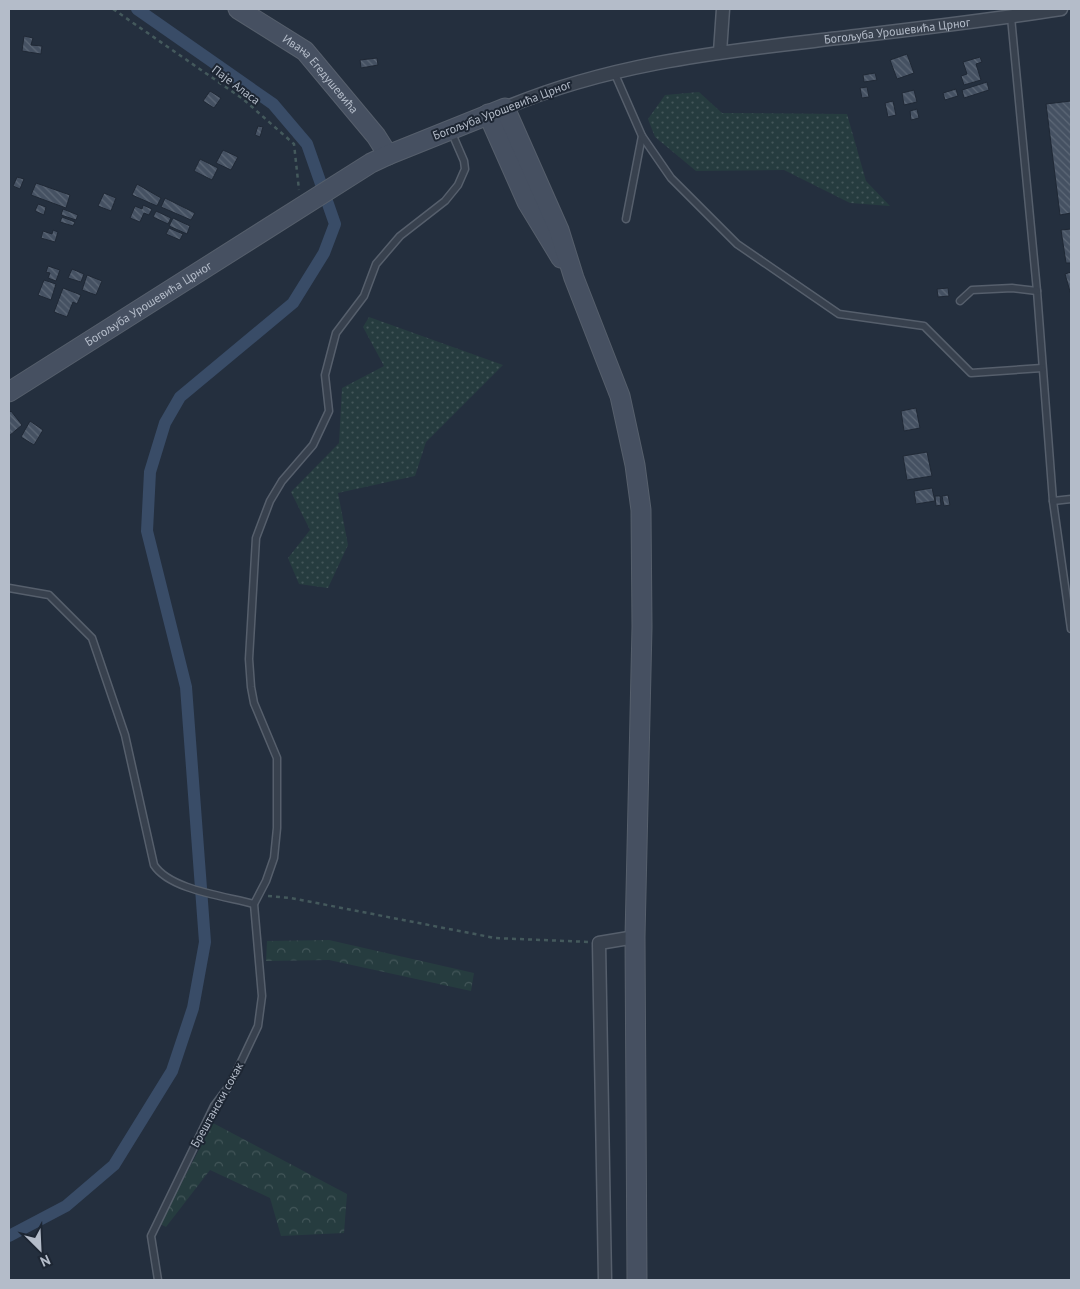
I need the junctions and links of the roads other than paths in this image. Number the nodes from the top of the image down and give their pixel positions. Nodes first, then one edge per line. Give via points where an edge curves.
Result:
1 (238, 9) edge
2 (724, 9) edge
3 (1061, 9) edge
4 (1011, 17) junction
5 (720, 52) junction
6 (614, 72) junction
7 (496, 111) junction
8 (450, 130) junction
9 (642, 136) junction
10 (388, 155) junction
11 (626, 219) dead end
12 (1036, 291) junction
13 (960, 301) dead end
14 (1042, 368) junction
15 (9, 392) edge
16 (1071, 499) edge
17 (1053, 501) junction
18 (9, 588) edge
19 (1071, 629) edge
20 (254, 904) junction
21 (635, 937) junction
22 (158, 1280) edge
23 (605, 1280) edge
24 (637, 1280) edge

1 - 10 main road, Ивана Егедушевића via 306,51
2 - 5 street
3 - 4 street, Богољуба Урошевића Црног
4 - 5 street, Богољуба Урошевића Црног
4 - 12 lane
5 - 6 street, Богољуба Урошевића Црног
6 - 7 street, Богољуба Урошевића Црног via 559,86
6 - 9 lane
7 - 8 main road, Богољуба Урошевића Црног
7 - 21 main road via 558,230 620,396 635,465 641,510 642,627
8 - 10 main road, Богољуба Урошевића Црног
8 - 20 lane via 464,161 465,169 458,184 445,200 400,236 376,264 364,296 336,334 325,375 329,411 313,445 282,481 270,501 256,538 249,659 251,687 254,703 277,758 277,828 274,858
9 - 11 lane
9 - 14 lane via 671,178 737,244 839,314 924,326 971,373
10 - 15 main road, Богољуба Урошевића Црног
12 - 13 lane via 1012,288 972,290
12 - 14 lane
14 - 17 lane
16 - 17 lane
17 - 19 lane
18 - 20 lane via 49,595 92,638 125,735 154,865 160,874 181,885
20 - 22 lane, Брештански сокак via 262,996 258,1026 229,1086 209,1114 151,1236
21 - 23 street via 599,943
21 - 24 main road

